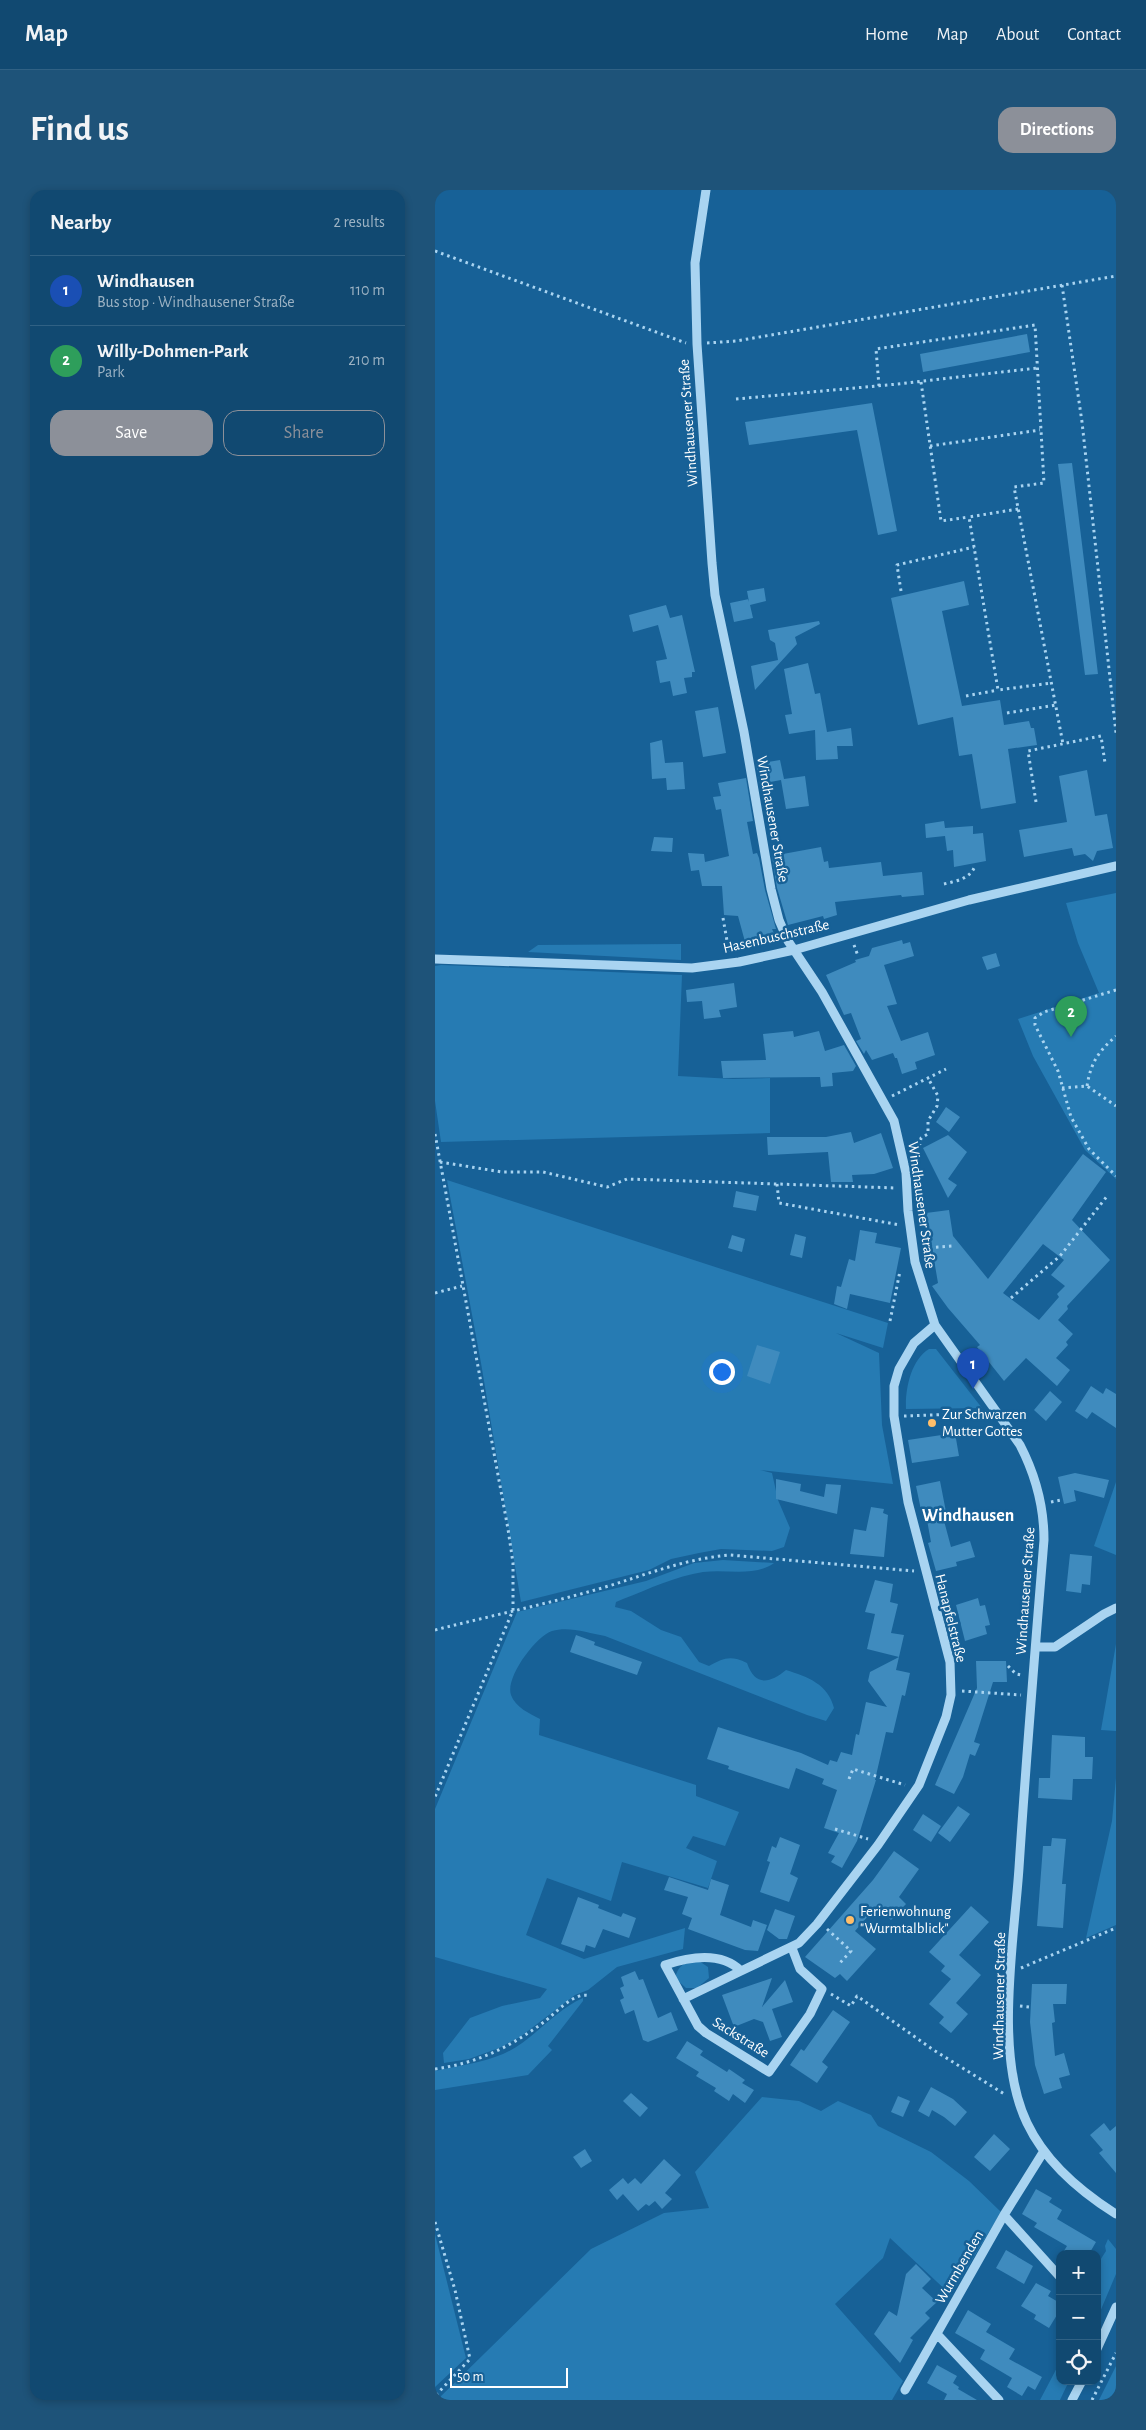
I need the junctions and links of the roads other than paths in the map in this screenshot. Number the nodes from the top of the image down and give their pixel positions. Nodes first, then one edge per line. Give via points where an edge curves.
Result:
1 (706, 190) edge
2 (1116, 866) edge
3 (794, 950) junction
4 (435, 959) edge
5 (935, 1325) junction
6 (1116, 1608) edge
7 (1036, 1647) junction
8 (792, 1948) junction
9 (741, 1971) junction
10 (683, 1999) junction
11 (1044, 2151) junction
12 (1116, 2214) edge
13 (1004, 2215) junction
14 (1056, 2273) edge
15 (1116, 2307) edge
16 (937, 2334) junction
17 (1101, 2340) edge
18 (1080, 2385) edge
19 (905, 2390) dead end
20 (999, 2400) edge
21 (1072, 2400) edge

1 - 3 street, Windhausener Straße via 695,263 697,344 715,595 744,732 771,889 779,920
2 - 3 street, Hasenbuschstraße via 938,908
3 - 4 street, Hasenbuschstraße via 692,968
3 - 5 street, Windhausener Straße via 822,992 894,1121 903,1153 912,1249 927,1308
5 - 7 street, Windhausener Straße via 1027,1458 1044,1522
5 - 8 street, Hanapfelstraße via 914,1343 899,1369 894,1386 894,1416 908,1502 950,1662 952,1690 940,1737 914,1792 819,1922
6 - 7 street via 1055,1647
7 - 11 street, Windhausener Straße via 1011,1967 1011,2060 1016,2091 1027,2123
8 - 9 street, Hanapfelstraße
8 - 10 street, Sackstraße via 800,1970 822,1989 810,2014 769,2072 706,2033 694,2020
9 - 10 street, Hanapfelstraße
9 - 10 street via 732,1963 699,1957 665,1965
11 - 12 street, Windhausener Straße via 1072,2181
11 - 13 street, Wurmbenden
13 - 14 street
13 - 16 street, Wurmbenden
15 - 17 street
16 - 19 street, Wurmbenden
16 - 20 street
18 - 21 street

